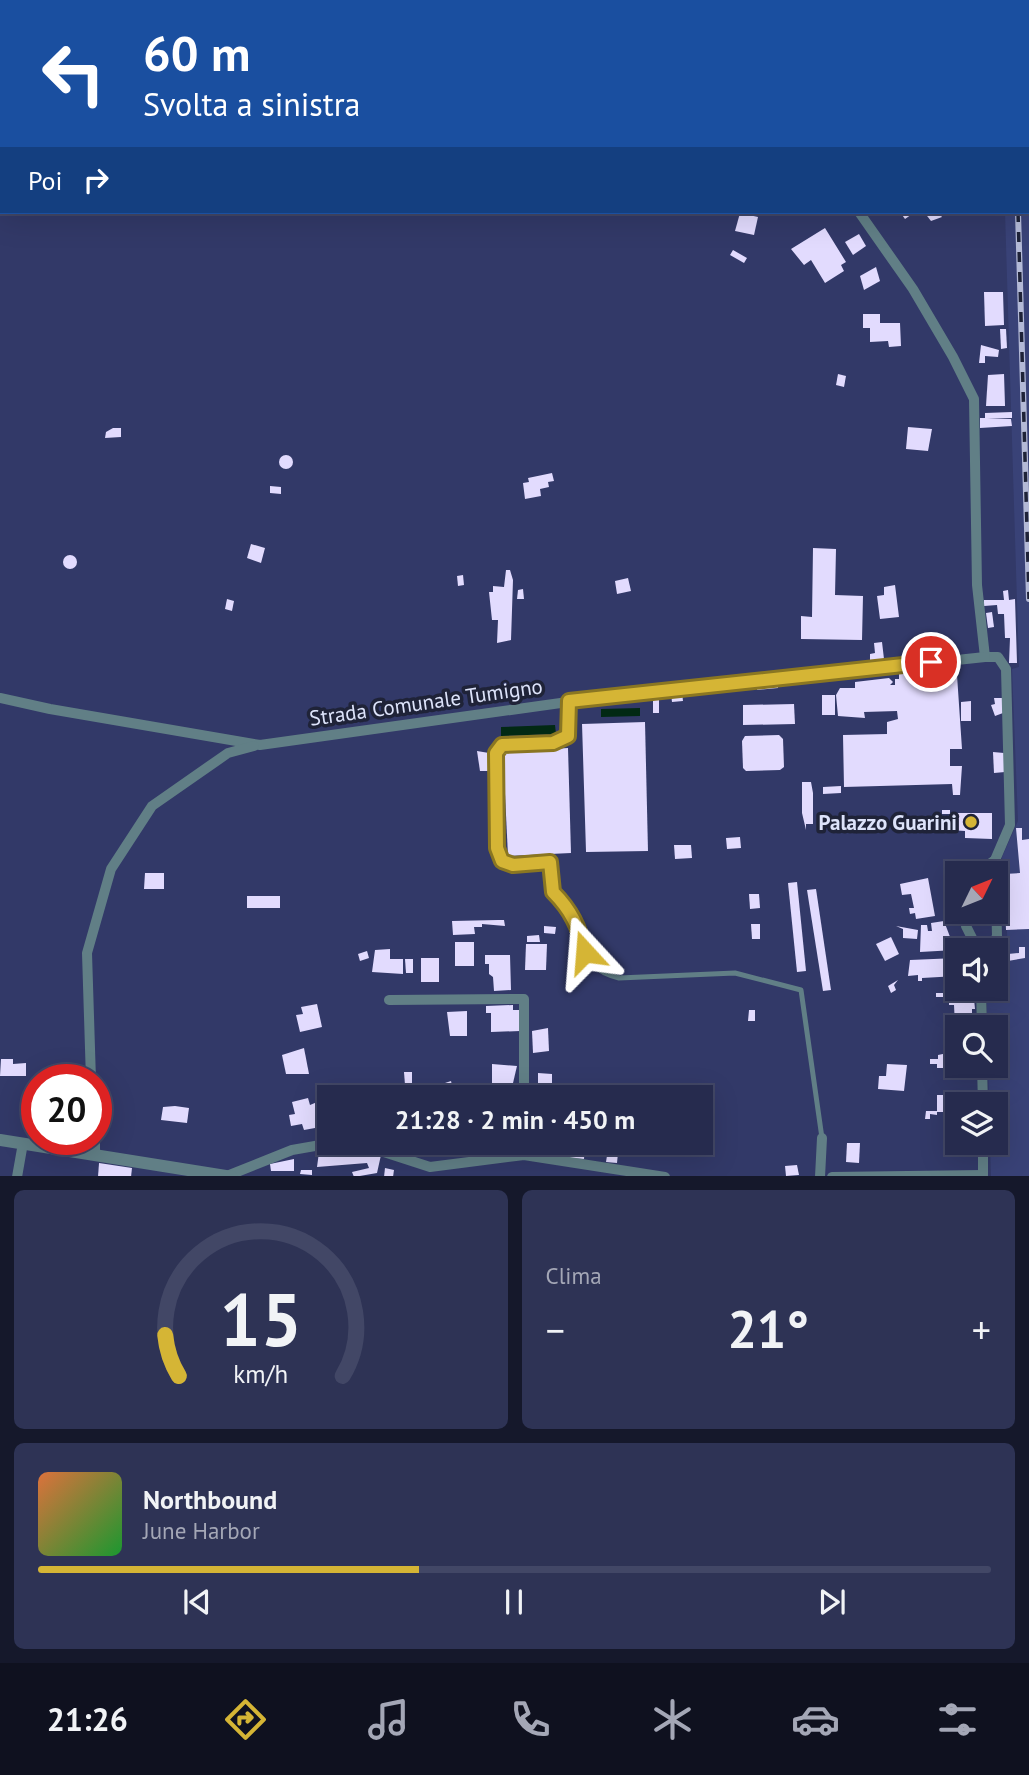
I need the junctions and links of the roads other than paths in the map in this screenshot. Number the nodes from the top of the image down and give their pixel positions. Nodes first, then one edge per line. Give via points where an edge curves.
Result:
1 (860, 214) edge
2 (985, 657) junction
3 (0, 698) edge
4 (569, 701) junction
5 (260, 745) junction
6 (995, 860) edge
7 (389, 1000) dead end
8 (91, 1064) edge
9 (524, 1085) edge
10 (822, 1138) joint
11 (0, 1140) edge
12 (21, 1143) edge
13 (317, 1146) edge
14 (21, 1154) edge
15 (95, 1155) edge
16 (393, 1155) edge
17 (524, 1155) joint
18 (983, 1155) edge
19 (17, 1176) edge
20 (229, 1176) edge
21 (659, 1176) edge
22 (820, 1176) edge
23 (846, 1176) edge
24 (983, 1176) edge

1 - 2 street via 913,289 974,399 977,584
2 - 4 street, Strada Comunale Tumigno
2 - 6 street via 999,657 1006,669 1010,825
3 - 5 street, Strada Comunale Tumigno
4 - 5 street, Strada Comunale Tumigno
4 - 10 lane via 568,736 553,743 502,745 496,753 497,848 502,861 513,865 550,862 553,892 567,906 585,952 602,974 619,978 735,973 801,990
5 - 8 street via 228,753 152,806 111,869 87,953
7 - 9 street via 524,999
10 - 22 street
11 - 12 street
13 - 20 street via 292,1150
14 - 19 street
15 - 20 street
16 - 17 street via 430,1167
17 - 21 street
18 - 24 street
23 - 24 street

